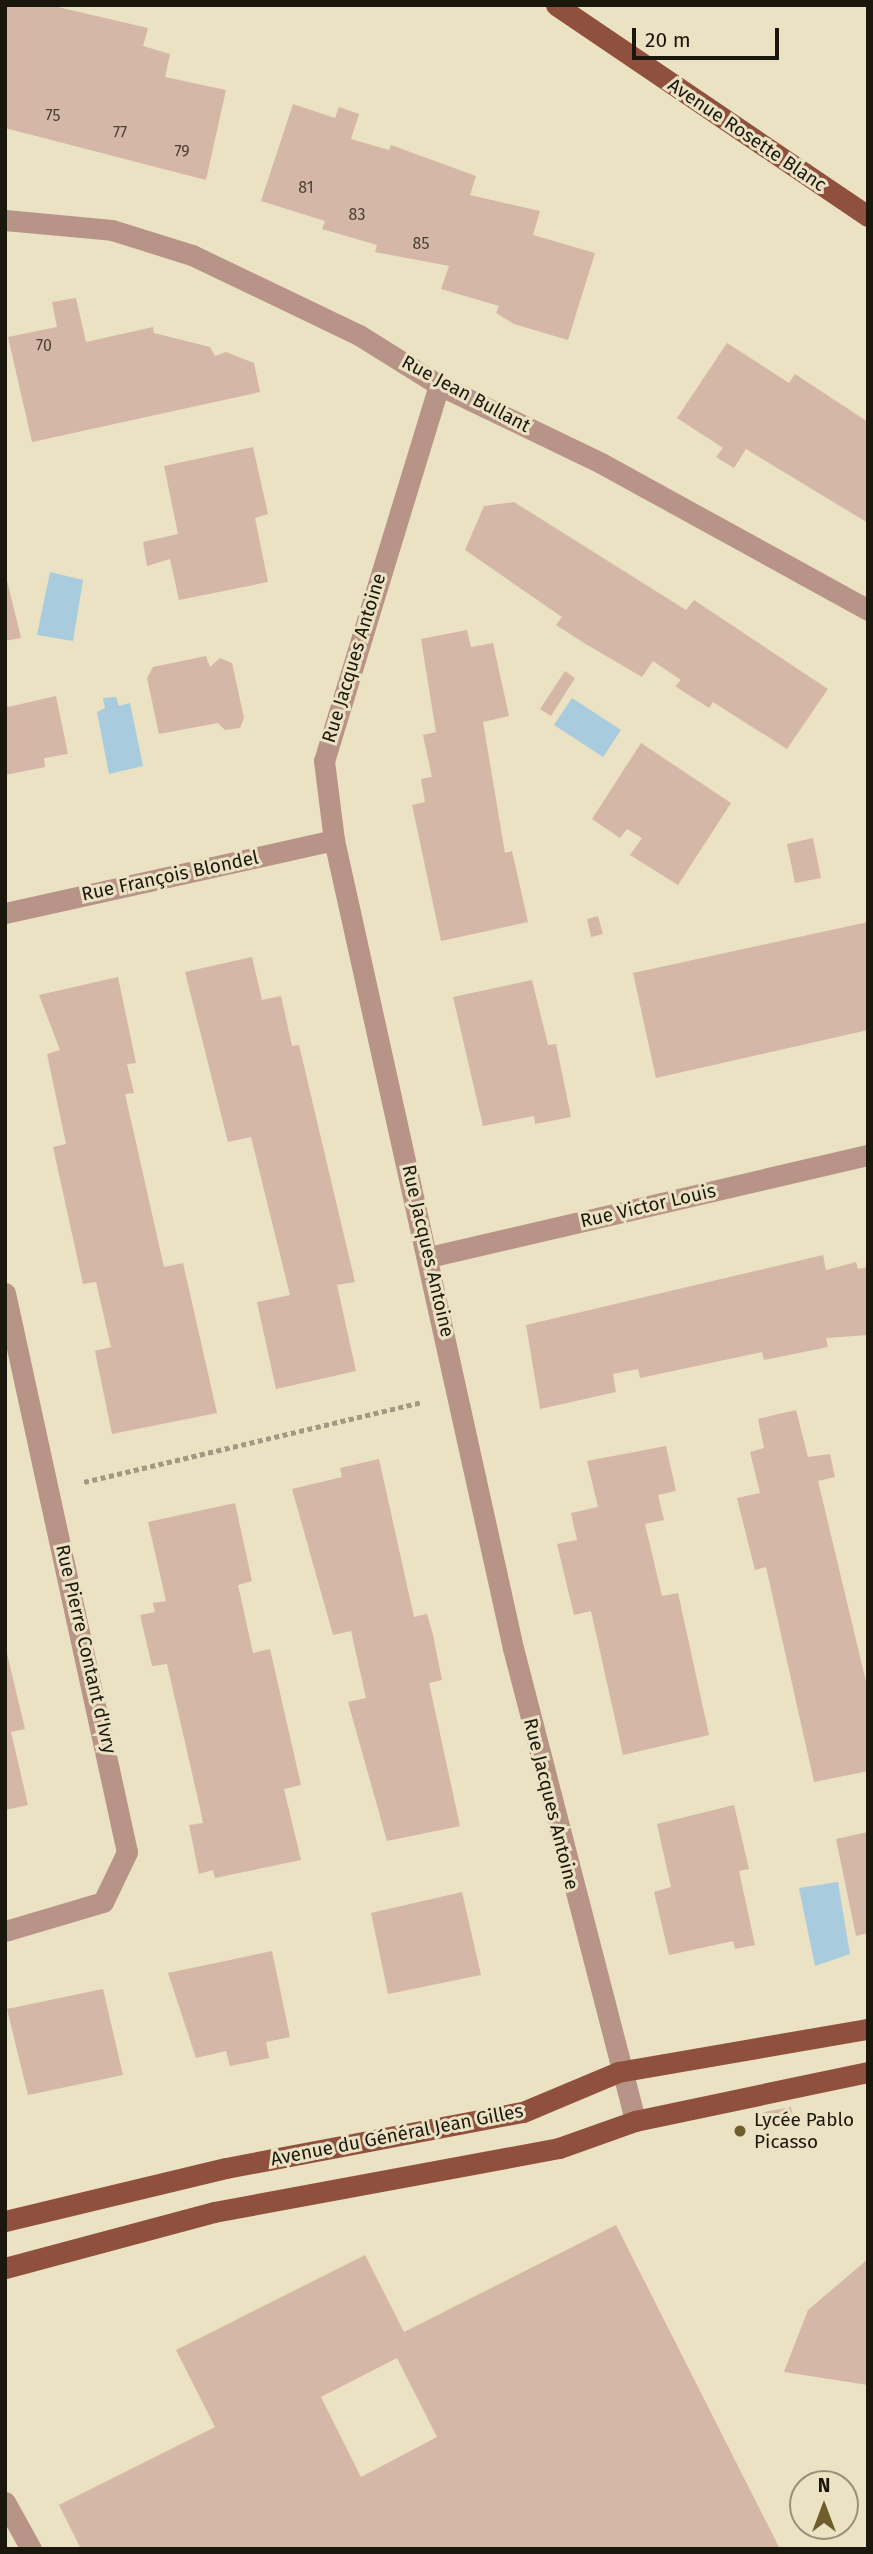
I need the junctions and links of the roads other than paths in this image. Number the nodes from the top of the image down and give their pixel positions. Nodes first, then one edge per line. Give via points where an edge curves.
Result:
1 (556, 5) edge
2 (868, 216) edge
3 (5, 220) edge
4 (439, 385) junction
5 (868, 610) edge
6 (334, 840) junction
7 (5, 913) edge
8 (868, 1155) edge
9 (429, 1257) junction
10 (5, 1293) edge
11 (5, 1931) edge
12 (868, 2029) edge
13 (618, 2071) junction
14 (868, 2072) edge
15 (635, 2121) junction
16 (5, 2221) edge
17 (5, 2268) edge
18 (5, 2502) edge
19 (31, 2549) edge

1 - 2 main road, Avenue Rosette Blanc
3 - 4 street, Rue Jean Bullant via 112,230 192,255 359,335
4 - 5 street, Rue Jean Bullant via 601,463
4 - 6 street, Rue Jacques Antoine via 324,761
6 - 7 street, Rue François Blondel
6 - 9 street, Rue Jacques Antoine
8 - 9 street, Rue Victor Louis
9 - 13 street, Rue Jacques Antoine via 513,1648
10 - 11 street, Rue Pierre Contant d'Ivry via 127,1852 103,1902
12 - 13 main road, Avenue du Général Jean Gilles
13 - 15 street, Rue Jacques Antoine
13 - 16 main road, Avenue du Général Jean Gilles via 523,2112 226,2168
14 - 15 main road
15 - 17 main road via 559,2148 214,2212
18 - 19 street

